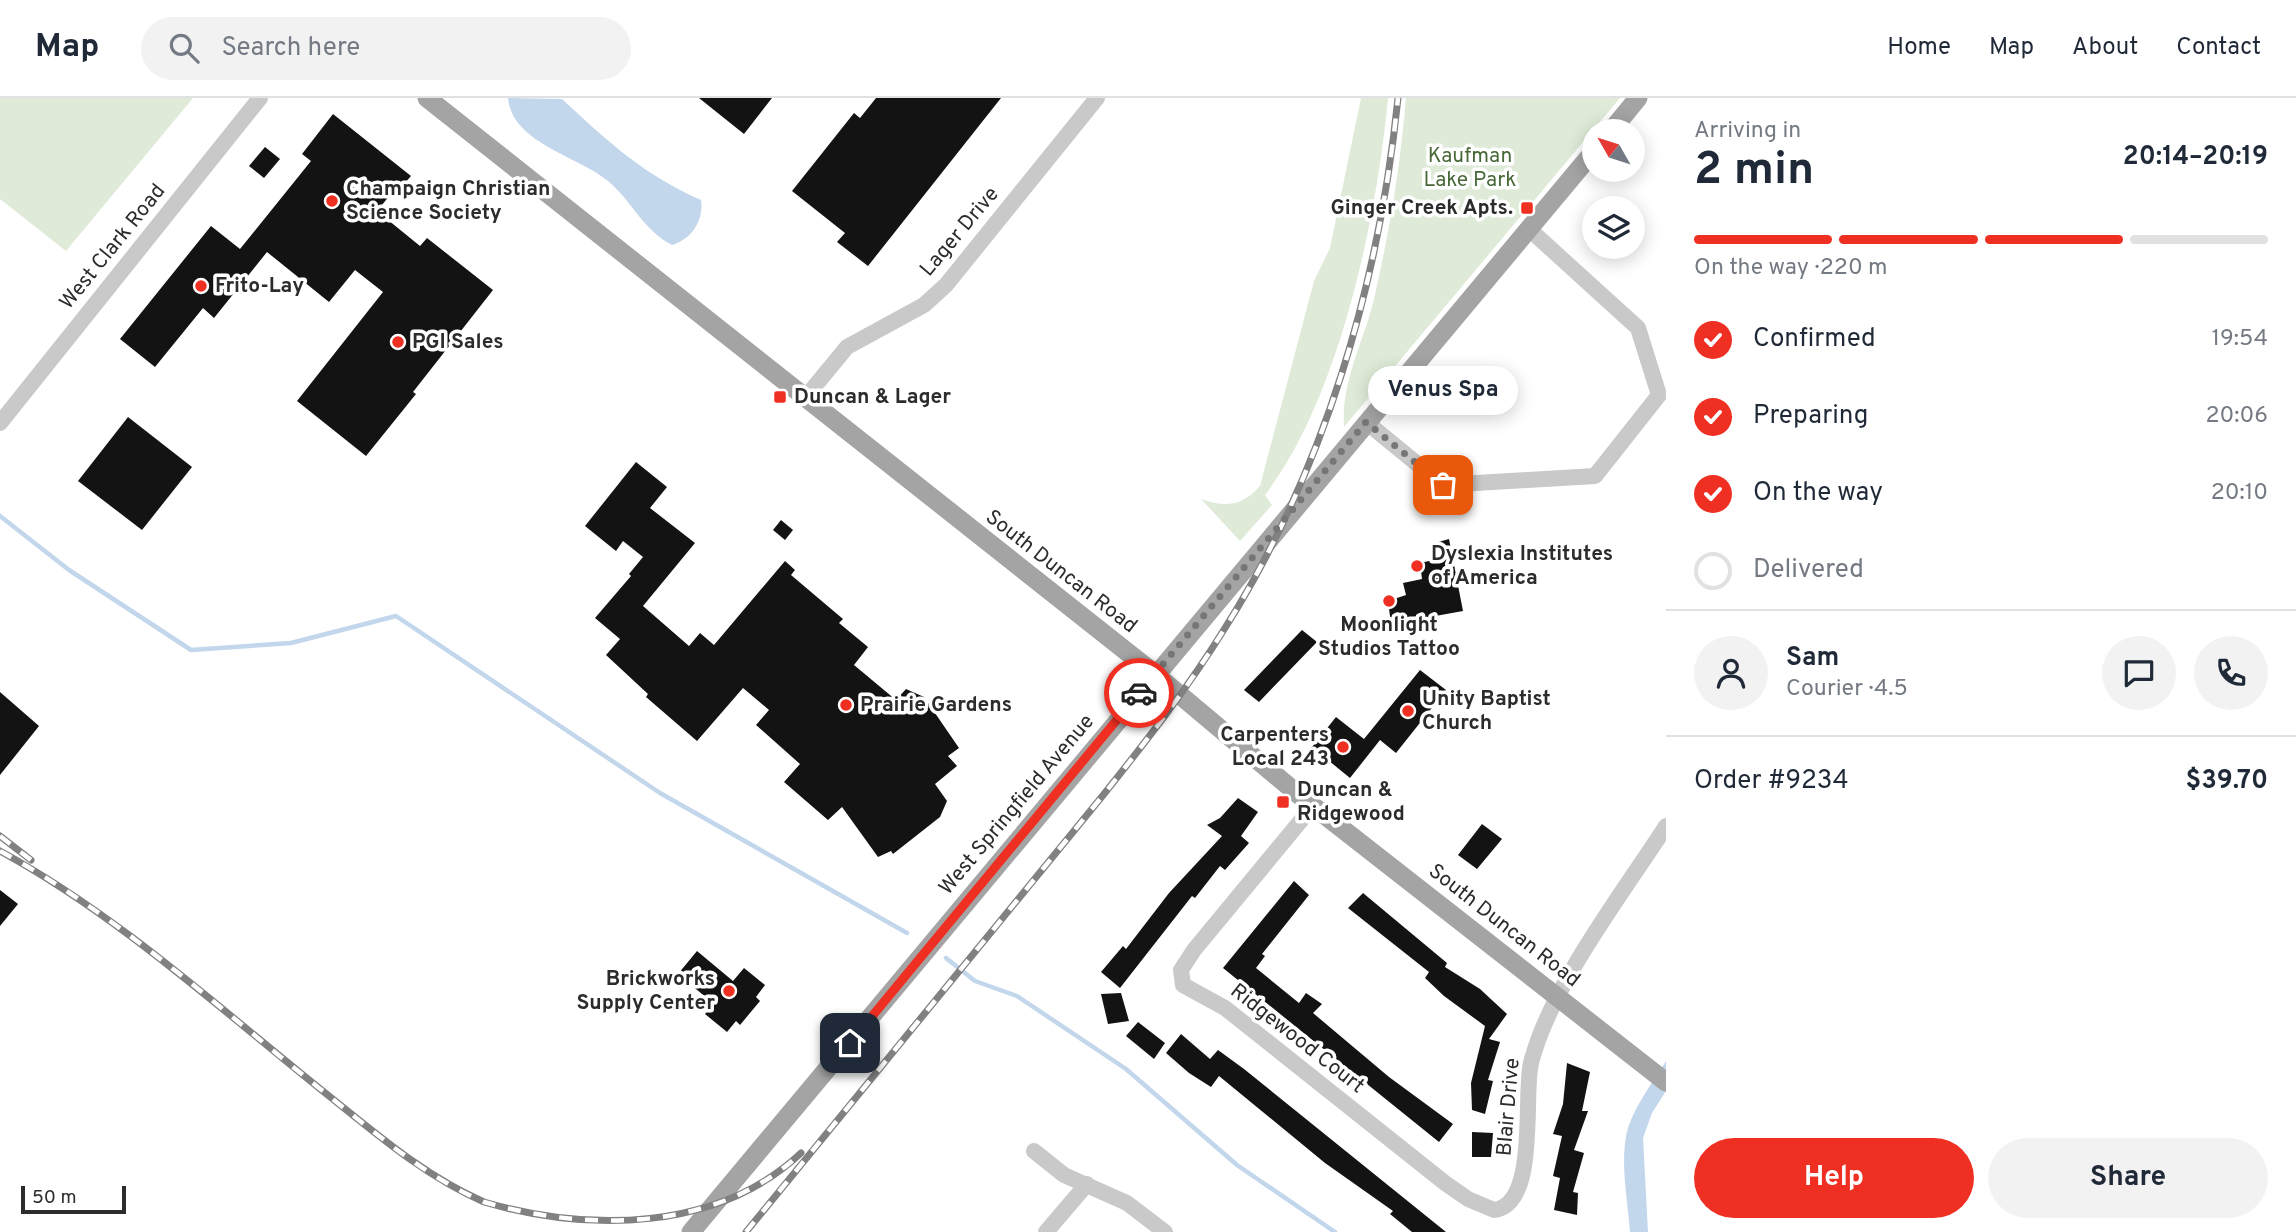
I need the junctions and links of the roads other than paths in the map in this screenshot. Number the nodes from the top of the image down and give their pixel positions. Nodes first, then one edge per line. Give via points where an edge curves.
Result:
1 (260, 98) edge
2 (427, 98) edge
3 (1097, 98) edge
4 (1639, 98) edge
5 (1621, 119) edge
6 (1582, 165) edge
7 (1529, 229) junction
8 (805, 398) junction
9 (1366, 422) junction
10 (0, 423) edge
11 (1155, 674) junction
12 (1314, 806) junction
13 (1666, 826) edge
14 (1557, 998) junction
15 (1666, 1082) edge
16 (1034, 1152) dead end
17 (1087, 1184) junction
18 (1500, 1209) joint
19 (691, 1232) edge
20 (1046, 1232) edge
21 (1165, 1232) edge

1 - 10 street, West Clark Road
2 - 8 main road, South Duncan Road
3 - 8 street, Lager Drive via 946,285 924,305 847,347
4 - 5 main road
6 - 7 main road, West Springfield Avenue
7 - 9 main road, West Springfield Avenue
7 - 9 street via 1638,328 1659,395 1595,476 1443,485
8 - 11 main road, South Duncan Road
9 - 11 main road, West Springfield Avenue
11 - 12 main road, South Duncan Road
11 - 19 main road, West Springfield Avenue
12 - 14 main road, South Duncan Road
12 - 18 street, Ridgewood Court via 1194,950 1181,970 1183,985 1225,1008 1468,1199
13 - 14 street, Blair Drive
14 - 15 main road, South Duncan Road
14 - 18 street, Blair Drive via 1531,1061 1523,1175 1514,1196
16 - 17 street via 1064,1175
17 - 20 street
17 - 21 street via 1127,1203

